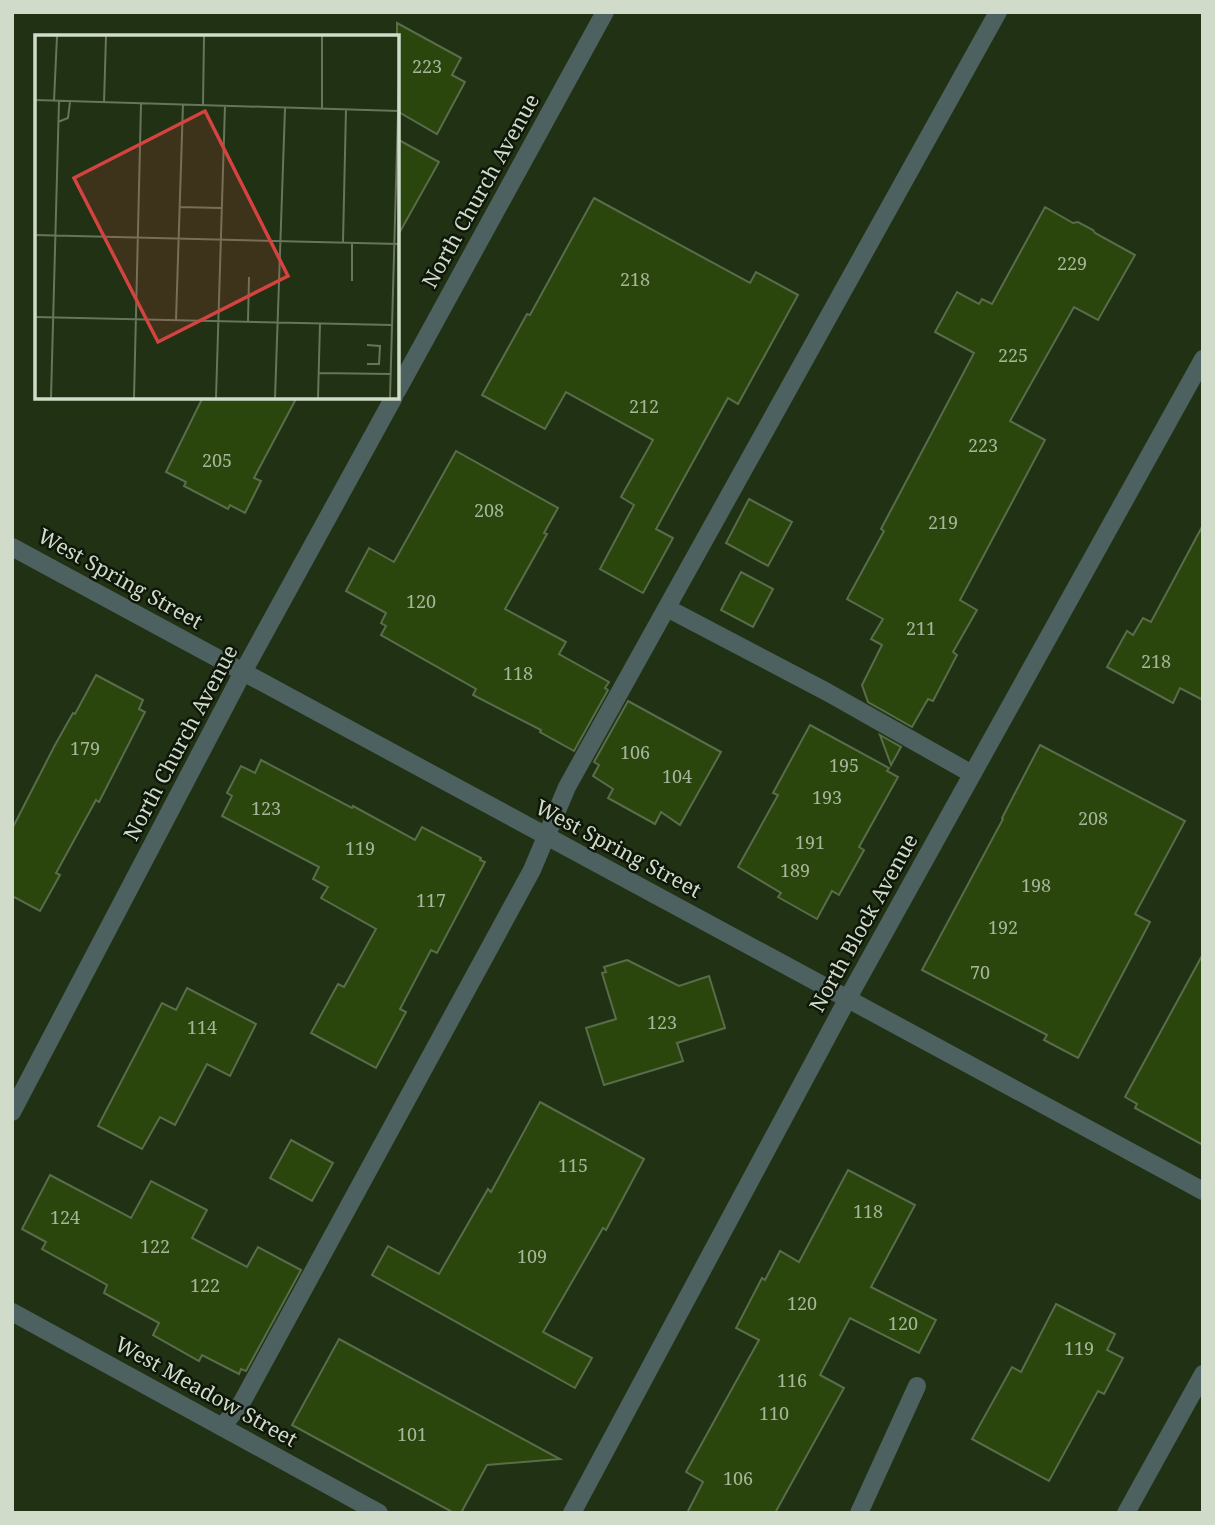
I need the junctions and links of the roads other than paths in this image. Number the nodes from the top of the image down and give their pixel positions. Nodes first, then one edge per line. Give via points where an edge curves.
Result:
1 (605, 12) edge
2 (998, 12) edge
3 (1203, 359) edge
4 (399, 387) edge
5 (393, 399) edge
6 (12, 547) edge
7 (667, 608) junction
8 (243, 672) junction
9 (972, 774) junction
10 (546, 836) junction
11 (848, 998) junction
12 (12, 1112) edge
13 (1203, 1191) edge
14 (12, 1312) edge
15 (1203, 1374) edge
16 (918, 1386) dead end
17 (222, 1427) junction
18 (379, 1513) edge
19 (572, 1513) edge
20 (859, 1513) edge
21 (1126, 1513) edge

1 - 4 street, North Church Avenue
2 - 7 street
3 - 9 street, North Block Avenue
5 - 8 street, North Church Avenue
6 - 8 street, West Spring Street
7 - 9 street
7 - 10 street via 567,787
8 - 10 street, West Spring Street
8 - 12 street, North Church Avenue
9 - 11 street, North Block Avenue
10 - 11 street, West Spring Street
10 - 17 street via 532,870 242,1402
11 - 13 street, West Spring Street
11 - 19 street, North Block Avenue
14 - 17 street, West Meadow Street
15 - 21 street
16 - 20 street
17 - 18 street, West Meadow Street

